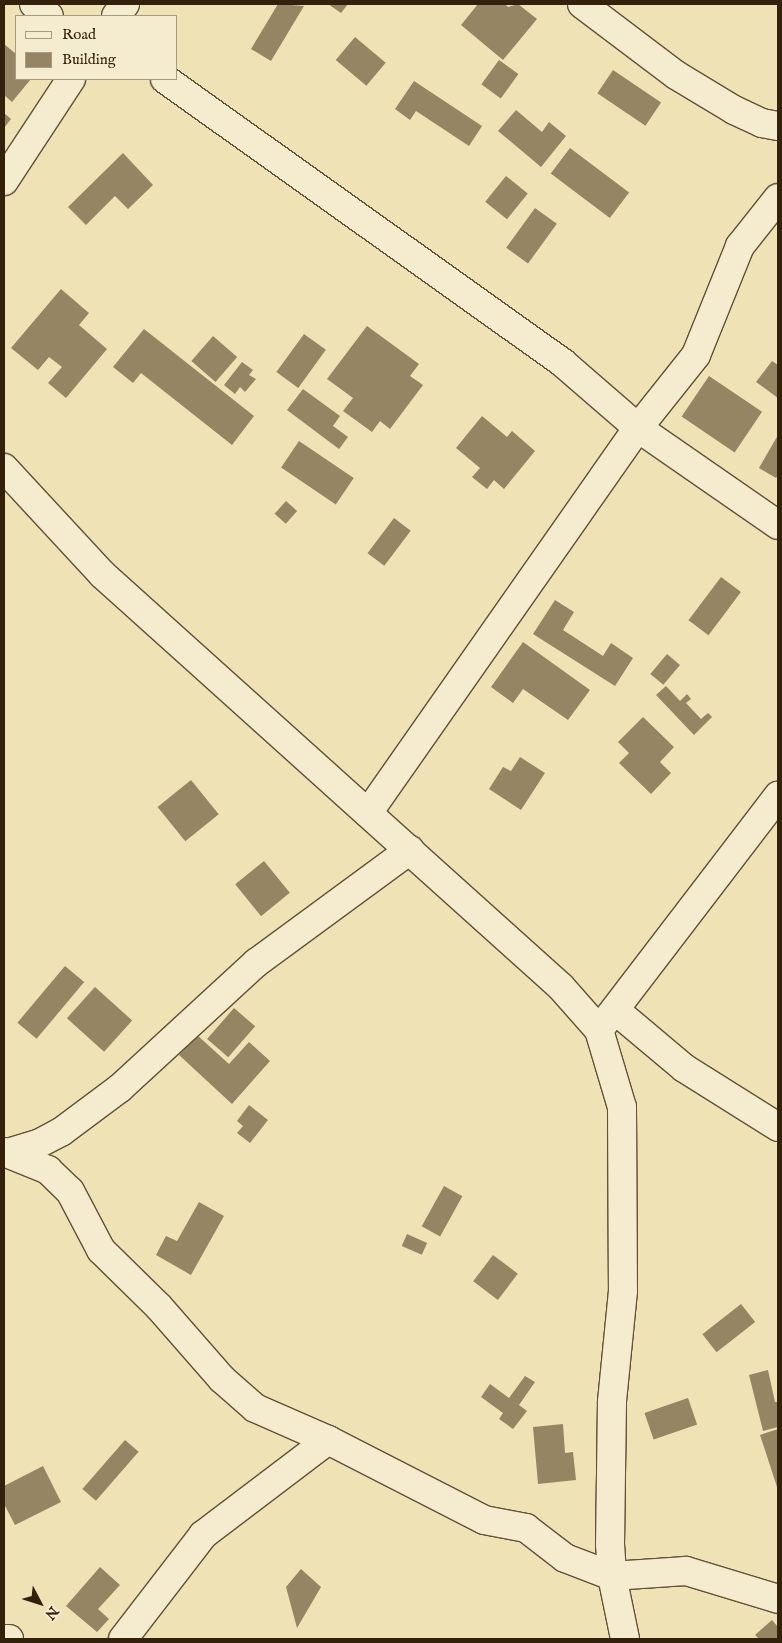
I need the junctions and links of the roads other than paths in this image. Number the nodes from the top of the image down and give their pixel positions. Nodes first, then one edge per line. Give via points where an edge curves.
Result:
1 (34, 4) edge
2 (125, 4) edge
3 (582, 4) edge
4 (48, 15) edge
5 (117, 15) edge
6 (70, 80) edge
7 (166, 80) edge
8 (778, 126) edge
9 (4, 181) edge
10 (778, 198) edge
11 (638, 428) junction
12 (4, 468) edge
13 (778, 525) edge
14 (778, 796) edge
15 (368, 813) junction
16 (410, 850) junction
17 (607, 1020) junction
18 (778, 1127) edge
19 (6, 1152) edge
20 (328, 1440) junction
21 (612, 1576) junction
22 (778, 1599) edge
23 (4, 1639) edge
24 (9, 1639) edge
25 (123, 1639) edge
26 (625, 1639) edge

1 - 4 street
2 - 5 street
3 - 8 street via 676,75 762,124
6 - 9 street
7 - 11 street via 563,363
10 - 11 street via 740,246 696,355
11 - 13 street
11 - 15 street
12 - 15 street via 102,574
14 - 17 street
15 - 16 street
16 - 17 street via 561,986
16 - 19 street via 256,963 120,1088 61,1132 38,1144
17 - 18 street
17 - 21 street via 622,1108 624,1178 623,1291 612,1402
19 - 20 street via 48,1170 70,1191 101,1250 159,1307 222,1380 255,1408
20 - 21 street via 484,1520 526,1528 564,1558
20 - 25 street via 203,1535
21 - 22 street via 686,1571
21 - 26 street
23 - 24 street

